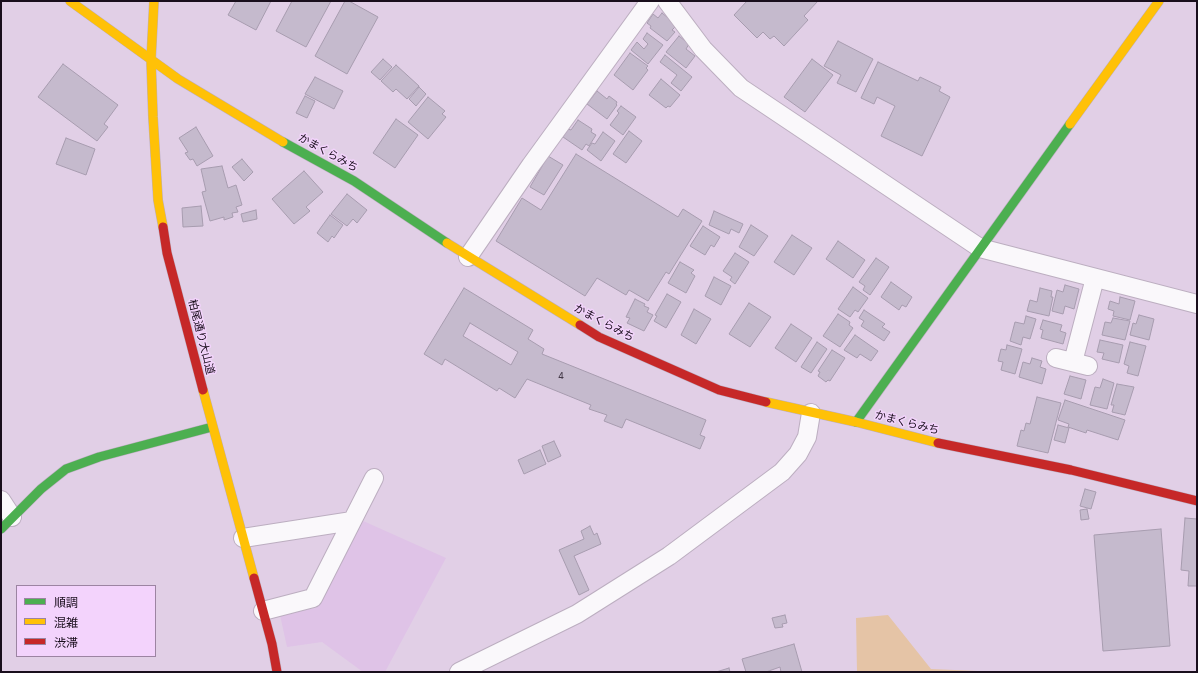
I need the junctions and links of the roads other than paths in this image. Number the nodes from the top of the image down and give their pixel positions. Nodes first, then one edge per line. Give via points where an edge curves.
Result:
1 (70, 1) edge
2 (154, 1) edge
3 (650, 1) edge
4 (667, 1) edge
5 (1159, 1) edge
6 (151, 60) junction
7 (980, 248) junction
8 (468, 256) junction
9 (1095, 278) junction
10 (1197, 304) edge
11 (1072, 362) dead end
12 (811, 413) junction
13 (856, 422) junction
14 (212, 427) junction
15 (374, 478) dead end
16 (1, 500) edge
17 (1197, 501) edge
18 (352, 521) junction
19 (6, 523) edge
20 (243, 538) junction
21 (263, 611) junction
22 (277, 672) edge
23 (459, 672) edge

1 - 6 street, かまくらみち
2 - 6 street, 柏尾通り大山道
3 - 8 street
4 - 7 street via 703,49 741,88
5 - 7 street
6 - 8 street, かまくらみち via 259,129 354,181
6 - 14 street, 柏尾通り大山道 via 158,200 167,253
7 - 9 street
7 - 13 street
8 - 12 street, かまくらみち via 606,340 719,390
9 - 10 street
9 - 11 street
12 - 13 street, かまくらみち
12 - 23 street via 807,438 798,454 782,472 669,556 577,614
13 - 17 street, かまくらみち via 917,439 1071,470
14 - 19 street via 99,457 66,469
14 - 20 street, 柏尾通り大山道
15 - 18 street
16 - 19 street
18 - 20 street
18 - 21 street via 313,598
20 - 21 street, 柏尾通り大山道
21 - 22 street, 柏尾通り大山道

